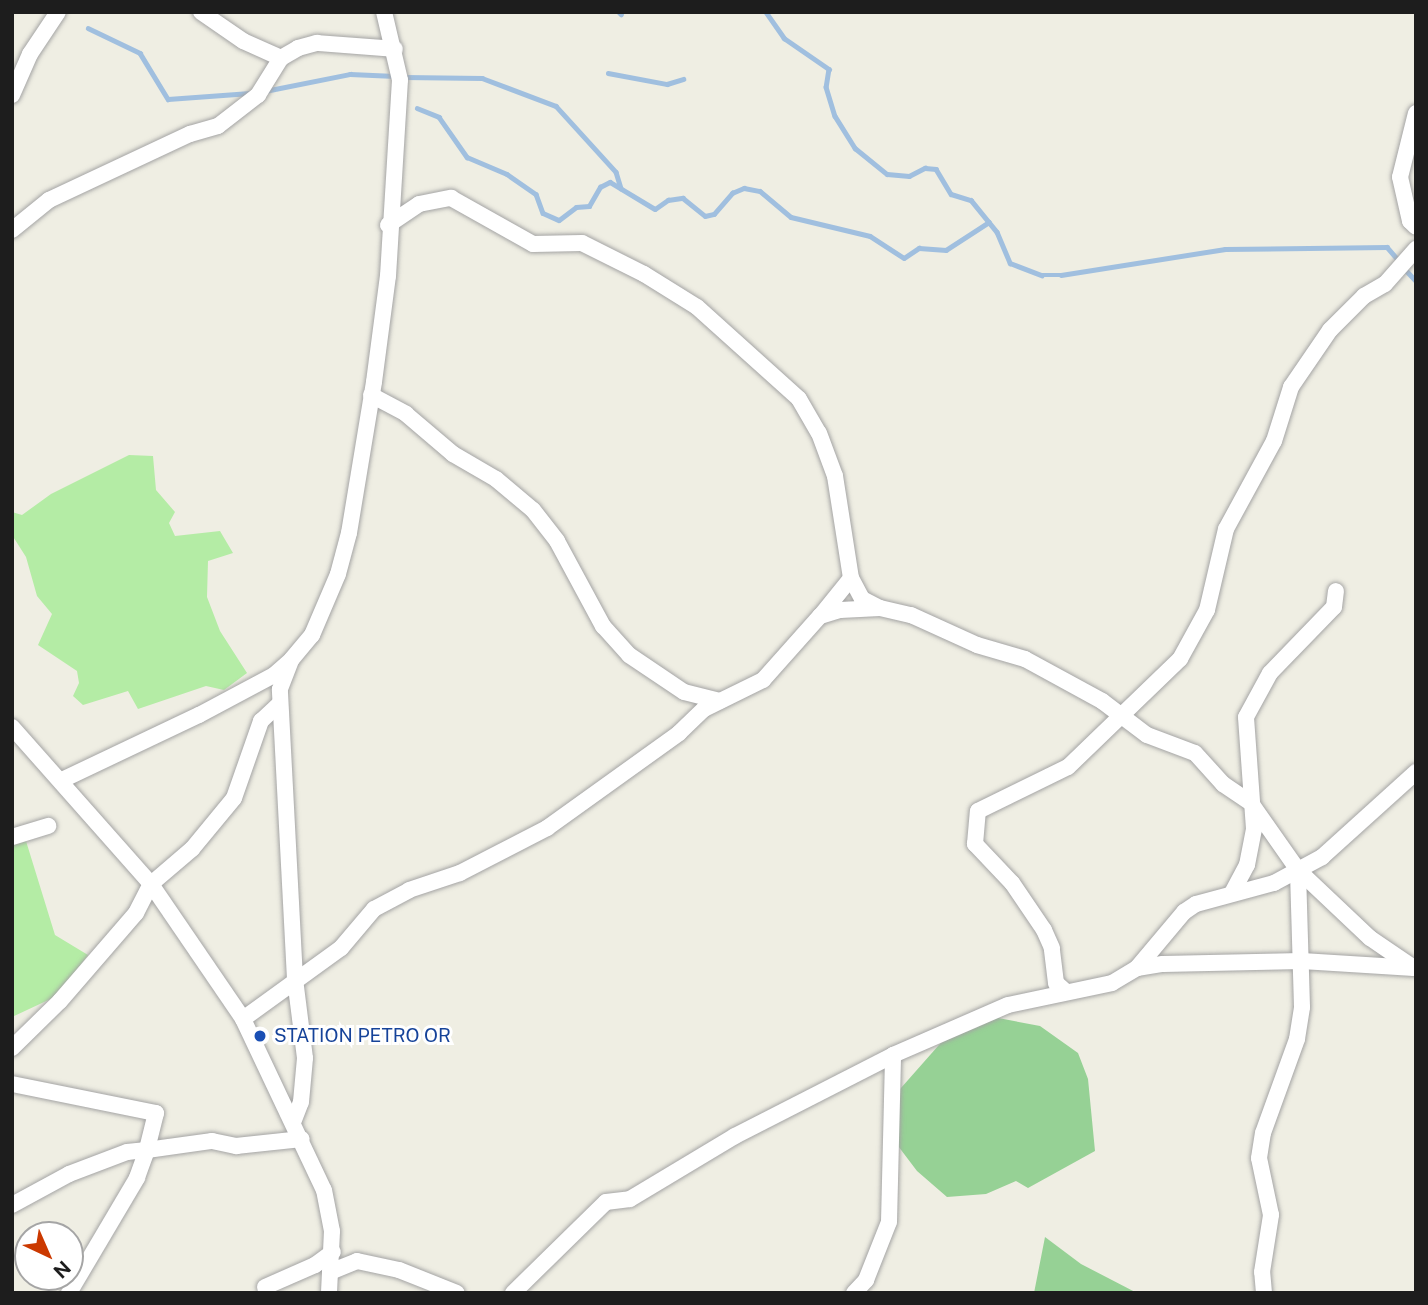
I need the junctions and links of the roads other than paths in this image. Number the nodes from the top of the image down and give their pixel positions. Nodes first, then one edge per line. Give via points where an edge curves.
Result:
1 (58, 12) edge
2 (201, 12) edge
3 (384, 12) edge
4 (395, 49) junction
5 (281, 58) junction
6 (12, 94) edge
7 (1416, 113) edge
8 (388, 225) junction
9 (1416, 227) edge
10 (12, 230) edge
11 (1416, 249) edge
12 (371, 395) junction
13 (851, 578) junction
14 (1336, 591) dead end
15 (880, 608) junction
16 (820, 616) junction
17 (290, 660) junction
18 (720, 701) junction
19 (280, 703) junction
20 (1120, 714) junction
21 (12, 727) edge
22 (1416, 772) edge
23 (62, 780) junction
24 (1251, 803) junction
25 (48, 826) dead end
26 (12, 836) edge
27 (1298, 870) junction
28 (151, 884) junction
29 (1232, 893) junction
30 (1302, 961) junction
31 (1137, 968) junction
32 (1415, 968) edge
33 (295, 979) junction
34 (1065, 991) junction
35 (243, 1019) junction
36 (12, 1048) edge
37 (893, 1055) junction
38 (12, 1084) edge
39 (294, 1121) junction
40 (302, 1139) junction
41 (147, 1150) junction
42 (12, 1205) edge
43 (333, 1252) junction
44 (330, 1272) junction
45 (265, 1287) dead end
46 (69, 1293) edge
47 (329, 1293) edge
48 (457, 1293) edge
49 (513, 1293) edge
50 (854, 1293) edge
51 (1264, 1293) edge

1 - 6 street via 30,54
2 - 5 street via 243,41
3 - 4 street
4 - 5 street via 317,43
4 - 8 street via 399,110
5 - 10 street via 258,95 218,126 190,134 49,200
7 - 9 street via 1400,177 1410,221
8 - 12 street via 387,275
8 - 13 street via 419,204 451,198 533,244 582,243 697,307 781,379 819,433 835,476
11 - 20 street via 1385,284 1343,316 1309,356 1291,387 1273,441 1226,529 1198,631 1163,679
12 - 17 street via 354,508 338,574 312,635
12 - 18 street via 406,414 453,454 496,479 533,510 557,541 603,626 629,655 684,692
13 - 15 street via 862,599
13 - 16 street
14 - 24 street via 1334,607 1270,673 1251,704 1246,718
15 - 16 street
15 - 20 street via 1025,659
16 - 18 street via 763,680
17 - 19 street
17 - 23 street via 274,675 199,715
18 - 33 street via 547,828 460,873 409,890 374,909 341,948
19 - 28 street via 261,721 234,798 192,849
19 - 33 street
20 - 24 street via 1147,735 1195,753 1223,784
20 - 34 street via 1068,767 1041,783 986,803 973,823 975,844 1012,883 1044,930 1052,948 1056,983
21 - 23 street
22 - 27 street via 1345,838
23 - 28 street
24 - 27 street
24 - 29 street via 1254,829 1247,865
25 - 26 street
27 - 29 street via 1274,883
27 - 30 street
27 - 32 street via 1370,938
28 - 35 street
28 - 36 street via 136,913
29 - 31 street via 1184,912
30 - 31 street
30 - 32 street
30 - 51 street via 1297,1039 1263,1133 1259,1158 1271,1215 1262,1272
31 - 34 street via 1087,992
33 - 35 street
33 - 39 street via 305,1058 301,1102
34 - 37 street via 1009,1005
35 - 39 street
37 - 49 street via 735,1136 630,1199 606,1202
37 - 50 street via 889,1222 866,1280
38 - 41 street via 156,1113
39 - 40 street
40 - 41 street via 236,1146 212,1140
40 - 43 street via 330,1212
41 - 42 street via 127,1152 69,1174
41 - 46 street via 137,1178
43 - 44 street
43 - 45 street
44 - 47 street
44 - 48 street via 357,1261 399,1270

